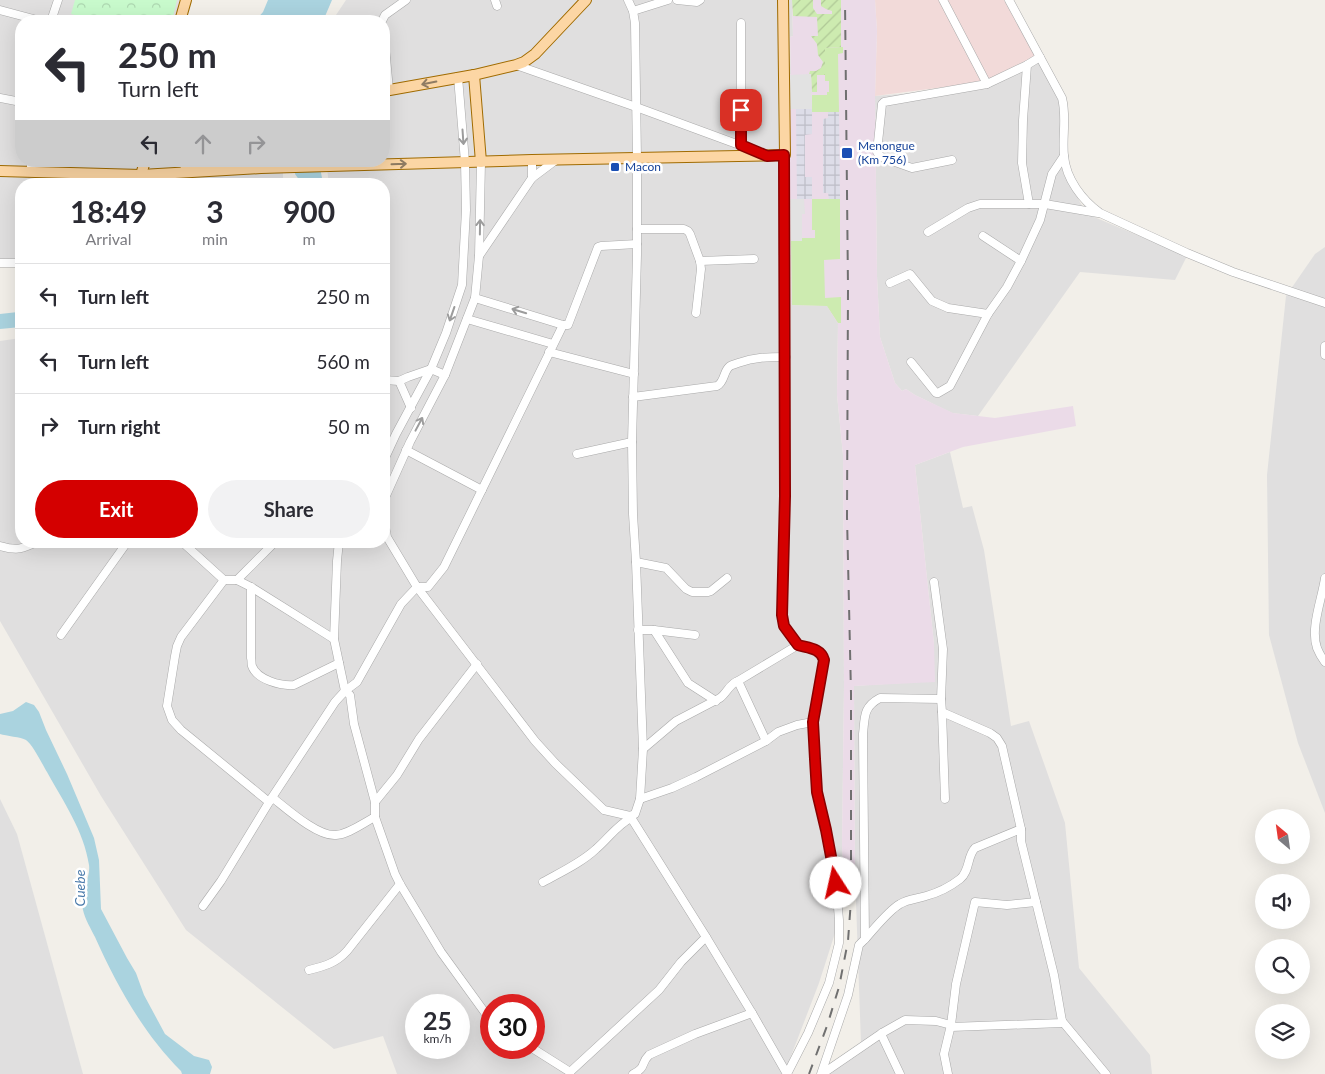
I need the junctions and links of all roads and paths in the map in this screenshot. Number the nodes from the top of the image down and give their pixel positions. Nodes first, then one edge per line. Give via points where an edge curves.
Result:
1 (58, 0) edge
2 (186, 0) edge
3 (406, 0) edge
4 (586, 0) edge
5 (628, 0) edge
6 (677, 0) edge
7 (700, 0) edge
8 (783, 0) edge
9 (943, 0) edge
10 (1009, 0) edge
11 (663, 1) edge
12 (0, 10) edge
13 (633, 11) junction
14 (19, 15) edge
15 (53, 15) edge
16 (182, 15) edge
17 (385, 15) edge
18 (741, 23) dead end
19 (1040, 57) junction
20 (1026, 65) junction
21 (516, 66) junction
22 (474, 75) junction
23 (458, 77) junction
24 (987, 84) junction
25 (390, 90) edge
26 (0, 98) edge
27 (15, 101) edge
28 (476, 104) junction
29 (461, 106) junction
30 (636, 107) junction
31 (741, 145) junction
32 (784, 155) junction
33 (767, 156) junction
34 (1064, 156) junction
35 (637, 159) junction
36 (532, 160) junction
37 (556, 160) junction
38 (952, 160) dead end
39 (465, 162) junction
40 (480, 162) junction
41 (390, 164) edge
42 (31, 167) edge
43 (190, 167) edge
44 (310, 167) edge
45 (261, 168) joint
46 (0, 171) edge
47 (182, 171) junction
48 (132, 178) edge
49 (146, 178) edge
50 (532, 178) junction
51 (1029, 204) junction
52 (1045, 204) junction
53 (1100, 213) junction
54 (637, 228) junction
55 (928, 232) dead end
56 (983, 236) dead end
57 (636, 244) junction
58 (479, 256) junction
59 (754, 259) dead end
60 (1021, 260) junction
61 (700, 261) junction
62 (0, 263) edge
63 (15, 263) edge
64 (890, 283) dead end
65 (462, 284) junction
66 (477, 286) junction
67 (475, 298) junction
68 (1325, 303) edge
69 (696, 313) dead end
70 (988, 314) junction
71 (467, 319) junction
72 (563, 324) junction
73 (554, 344) junction
74 (1325, 346) edge
75 (549, 352) junction
76 (1325, 355) edge
77 (786, 357) junction
78 (912, 362) dead end
79 (431, 369) junction
80 (634, 374) junction
81 (445, 375) junction
82 (390, 380) edge
83 (399, 381) junction
84 (633, 397) junction
85 (411, 408) junction
86 (396, 434) junction
87 (410, 442) junction
88 (632, 442) junction
89 (390, 447) edge
90 (406, 450) junction
91 (577, 454) dead end
92 (390, 486) edge
93 (482, 490) junction
94 (390, 542) edge
95 (0, 546) edge
96 (21, 548) edge
97 (123, 548) edge
98 (189, 548) edge
99 (269, 548) edge
100 (338, 548) edge
101 (636, 562) junction
102 (727, 578) dead end
103 (224, 580) junction
104 (237, 580) junction
105 (934, 582) dead end
106 (1325, 582) edge
107 (251, 587) junction
108 (417, 587) junction
109 (638, 630) junction
110 (654, 630) junction
111 (61, 635) dead end
112 (695, 635) dead end
113 (334, 639) junction
114 (798, 645) junction
115 (1325, 662) edge
116 (339, 663) junction
117 (477, 664) junction
118 (738, 681) junction
119 (345, 691) junction
120 (941, 698) junction
121 (716, 701) junction
122 (942, 712) junction
123 (813, 722) junction
124 (766, 741) junction
125 (643, 750) junction
126 (945, 799) dead end
127 (271, 800) junction
128 (640, 800) junction
129 (375, 802) junction
130 (375, 817) junction
131 (631, 817) junction
132 (1021, 829) junction
133 (543, 882) dead end
134 (400, 884) junction
135 (1036, 902) junction
136 (203, 906) dead end
137 (706, 937) junction
138 (864, 939) junction
139 (309, 970) dead end
140 (480, 1006) edge
141 (752, 1013) junction
142 (1062, 1021) junction
143 (951, 1025) junction
144 (882, 1033) junction
145 (545, 1057) edge
146 (570, 1073) edge
147 (632, 1074) edge
148 (787, 1074) edge
149 (822, 1074) edge
150 (900, 1074) edge
151 (948, 1074) edge
152 (1106, 1074) edge

1 - 15 street
2 - 16 main road
3 - 17 street
4 - 21 main road via 535,54
5 - 13 street
6 - 7 street
8 - 32 main road
9 - 24 street
10 - 19 street
11 - 13 street
12 - 14 street
13 - 30 street
18 - 31 street
19 - 20 street
19 - 34 street via 1064,104
20 - 24 street
20 - 51 street via 1022,163
21 - 22 main road
21 - 30 street
22 - 23 main road
22 - 28 main road
23 -> 25 main road
23 - 29 street
24 - 38 street via 884,102 881,106 878,152 881,157 915,168
26 - 27 street
28 - 29 street
28 - 40 main road
29 -> 39 street
30 - 31 street
30 - 35 street
31 - 33 street
32 - 33 main road
32 - 77 street
33 - 35 main road
34 - 52 street via 1052,174
34 - 53 street via 1073,183 1089,205
35 - 37 main road
35 - 54 street
36 - 37 main road
36 - 40 main road
36 - 50 street
37 - 50 street
39 - 40 main road
41 -> 39 main road
39 - 65 street
58 -> 40 street
42 - 46 main road
42 - 48 main road
43 - 47 main road
45 -> 44 main road
45 - 47 main road
47 - 49 main road
50 - 58 street
51 - 52 street
51 - 55 street via 973,205
52 - 53 street
52 - 60 street
53 - 68 street via 1233,272
54 - 57 street
54 - 61 street via 688,231
56 - 60 street
57 - 72 street via 598,247 568,325
57 - 80 street
58 - 66 street
59 - 61 street
60 - 70 street
61 - 69 street
62 - 63 street
64 - 70 street via 910,274 932,301 948,308
65 - 66 street
65 -> 79 street
66 - 67 street
67 - 71 street
72 -> 67 street
70 - 78 street via 947,389 936,393
71 - 73 street
71 - 81 street
72 - 73 street
73 - 75 street
74 - 76 street
75 - 80 street
75 - 93 street
77 - 84 street via 749,359 729,367 717,386
77 - 114 street via 782,615 784,626
79 - 81 street
79 - 83 street
79 - 85 street
80 - 84 street
87 -> 81 street
82 - 83 street
83 - 85 street
84 - 88 street
85 - 86 street
86 - 87 street
86 - 89 street
87 - 90 street
88 - 91 street
88 - 101 street
90 - 92 street
90 - 93 street
93 - 108 street via 444,567 428,587
94 - 108 street
95 - 96 street
97 - 111 street
98 - 103 street
99 - 104 street
100 - 113 street
101 - 102 street via 666,568 692,592 711,591
101 - 109 street
103 - 104 street
103 - 127 street via 181,637 174,656 167,706 172,720 181,730
104 - 107 street
105 - 120 street via 942,649
106 - 115 street via 1315,639
107 - 113 street
107 - 116 street via 252,667 262,677 274,683 294,685
108 - 117 street
108 - 119 street via 401,604 357,682
109 - 110 street
109 - 125 street
110 - 112 street
110 - 121 street via 688,683
113 - 116 street
114 - 118 street
114 - 123 street via 819,650 824,660
116 - 119 street
117 - 129 street
117 - 131 street via 535,741 566,775 604,810
118 - 121 street
118 - 124 street
119 - 127 street
119 - 129 street via 350,695 354,724
120 - 122 street
120 - 138 street via 880,698 872,702 865,716
121 - 125 street via 676,721
122 - 126 street
122 - 132 street via 990,733 1002,746
123 - 124 street via 778,732
123 - 148 street via 817,792 836,883 839,942 829,983
124 - 128 street via 672,788
125 - 128 street
127 - 130 street via 317,831 330,835 344,833
127 - 136 street
128 - 131 street
129 - 130 street
130 - 134 street
131 - 133 street via 596,850
131 - 137 street
132 - 135 street
132 - 138 street via 975,848 962,877 942,890 896,906
134 - 139 street via 340,959
134 - 140 street via 441,952
135 - 142 street
135 - 143 street via 1007,906 975,902 956,984
137 - 141 street
137 - 146 street via 659,990
138 - 149 street via 858,945 848,995
141 - 147 street via 695,1034 649,1056 642,1068
141 - 148 street
142 - 143 street via 1007,1026
142 - 152 street
143 - 144 street via 905,1020
143 - 151 street via 944,1054
144 - 149 street
144 - 150 street
145 - 146 street

